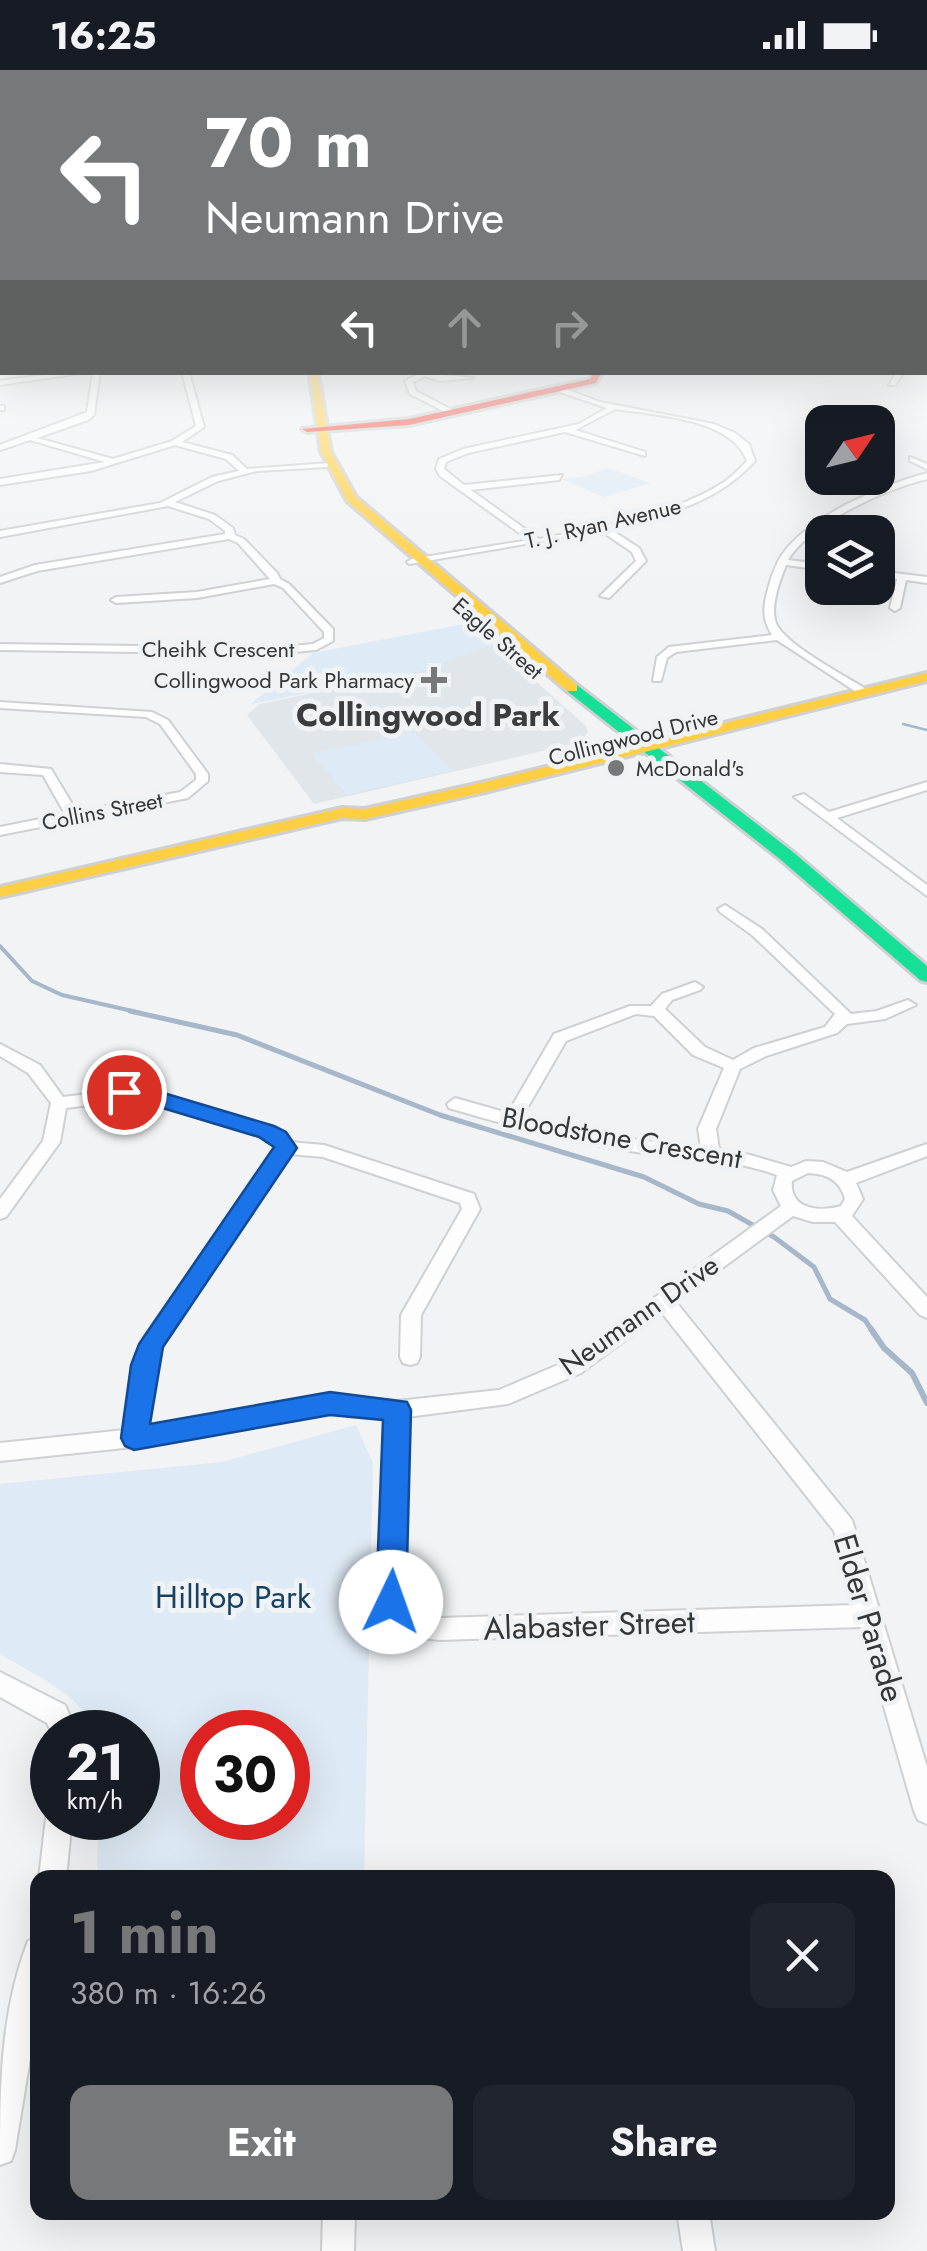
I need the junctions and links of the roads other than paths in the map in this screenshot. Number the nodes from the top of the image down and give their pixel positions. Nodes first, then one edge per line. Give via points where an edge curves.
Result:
1 (94, 390) edge
2 (190, 390) edge
3 (308, 390) edge
4 (313, 390) edge
5 (412, 390) edge
6 (563, 390) joint
7 (614, 407) junction
8 (451, 413) junction
9 (313, 428) junction
10 (568, 430) junction
11 (33, 439) junction
12 (175, 443) junction
13 (0, 448) edge
14 (642, 454) dead end
15 (914, 459) dead end
16 (113, 462) junction
17 (319, 466) junction
18 (927, 467) edge
19 (247, 472) junction
20 (927, 476) edge
21 (559, 477) dead end
22 (0, 482) edge
23 (463, 488) junction
24 (169, 503) junction
25 (602, 528) junction
26 (0, 534) edge
27 (230, 536) junction
28 (535, 540) junction
29 (418, 561) junction
30 (782, 562) junction
31 (805, 565) edge
32 (895, 576) edge
33 (902, 577) junction
34 (0, 580) edge
35 (275, 580) junction
36 (927, 580) edge
37 (605, 596) dead end
38 (116, 600) dead end
39 (895, 608) dead end
40 (779, 637) junction
41 (0, 647) edge
42 (927, 669) edge
43 (927, 677) edge
44 (656, 679) dead end
45 (860, 690) junction
46 (0, 705) edge
47 (635, 744) junction
48 (0, 768) edge
49 (927, 786) edge
50 (800, 797) dead end
51 (72, 815) junction
52 (827, 817) junction
53 (0, 831) edge
54 (923, 885) edge
55 (0, 892) edge
56 (724, 910) dead end
57 (927, 976) edge
58 (695, 988) dead end
59 (908, 1005) dead end
60 (655, 1011) junction
61 (842, 1020) junction
62 (0, 1050) edge
63 (733, 1066) junction
64 (58, 1103) junction
65 (455, 1104) dead end
66 (511, 1122) junction
67 (285, 1148) junction
68 (927, 1150) edge
69 (711, 1153) junction
70 (789, 1173) junction
71 (846, 1180) junction
72 (793, 1207) junction
73 (0, 1212) edge
74 (840, 1214) junction
75 (664, 1301) junction
76 (927, 1310) edge
77 (410, 1357) dead end
78 (397, 1410) junction
79 (134, 1438) junction
80 (0, 1452) edge
81 (870, 1616) junction
82 (0, 1684) edge
83 (49, 1710) edge
84 (927, 1811) edge
85 (56, 1840) edge
86 (53, 1870) edge
87 (30, 1974) edge
88 (0, 2150) edge
89 (339, 2220) edge
90 (694, 2220) edge
91 (338, 2251) edge
92 (699, 2251) edge

1 - 11 street via 90,413
2 - 12 street via 200,427
3 - 9 street, Eagle Street
4 - 9 street, Eagle Street
5 - 8 street
6 - 7 street, T. J. Ryan Avenue
6 - 8 street
7 - 10 street
7 - 25 street, T. J. Ryan Avenue via 726,431 749,448 751,461 694,502
8 - 9 street via 393,425
9 - 17 street, Eagle Street
10 - 14 street
10 - 23 street via 446,458 440,469
11 - 13 street
11 - 16 street
12 - 16 street
12 - 19 street via 229,457
15 - 18 street
16 - 22 street
17 - 19 street
17 - 29 street, Eagle Street
19 - 24 street via 214,479
20 - 30 street via 868,499 797,543
21 - 23 street
23 - 28 street
24 - 26 street
24 - 27 street, Cheihk Crescent via 212,517
25 - 28 street, T. J. Ryan Avenue
25 - 37 street via 636,550 641,561
27 - 34 street via 35,568
27 - 35 street, Cheihk Crescent
28 - 29 street, T. J. Ryan Avenue
29 - 47 street, Eagle Street
30 - 31 street
30 - 40 street via 767,609
32 - 33 street
33 - 36 street
33 - 39 street
35 - 38 street via 198,595
35 - 41 street, Cheihk Crescent via 330,631 324,643 302,650
40 - 44 street via 672,648 662,656
40 - 45 street
42 - 45 street, Collingwood Drive
43 - 45 street, Collingwood Drive
45 - 47 street, Collingwood Drive
46 - 51 street, Collins Street via 148,714 164,722 202,774 184,794
47 - 55 street, Collingwood Drive via 365,814 342,813
47 - 57 street, Eagle Street
48 - 51 street via 47,772
49 - 52 street
50 - 52 street
51 - 53 street, Collins Street
52 - 54 street
56 - 61 street via 815,986
58 - 60 street via 666,997
59 - 61 street
60 - 63 street via 699,1051
60 - 66 street via 635,1009 560,1038
61 - 63 street
62 - 64 street via 34,1069
63 - 69 street via 707,1129
64 - 67 street via 137,1092 266,1132
64 - 73 street via 51,1142
65 - 66 street, Bloodstone Crescent
66 - 69 street, Bloodstone Crescent via 632,1146
67 - 77 street via 324,1151 468,1199 471,1209 411,1315
67 - 79 street via 152,1344
68 - 71 street
69 - 70 street, Bloodstone Crescent
70 - 71 street via 817,1167
70 - 72 street via 782,1189
71 - 74 street via 854,1199
72 - 74 street via 811,1216
72 - 75 street, Neumann Drive
74 - 76 street
75 - 78 street, Neumann Drive via 574,1367 501,1398
75 - 81 street, Elder Parade via 844,1527
78 - 79 street, Neumann Drive via 330,1404
78 - 81 street, Alabaster Street via 391,1602 408,1623 440,1629
79 - 80 street, Neumann Drive
81 - 84 street, Elder Parade
82 - 83 street
85 - 86 street
87 - 88 street
89 - 91 street
90 - 92 street

